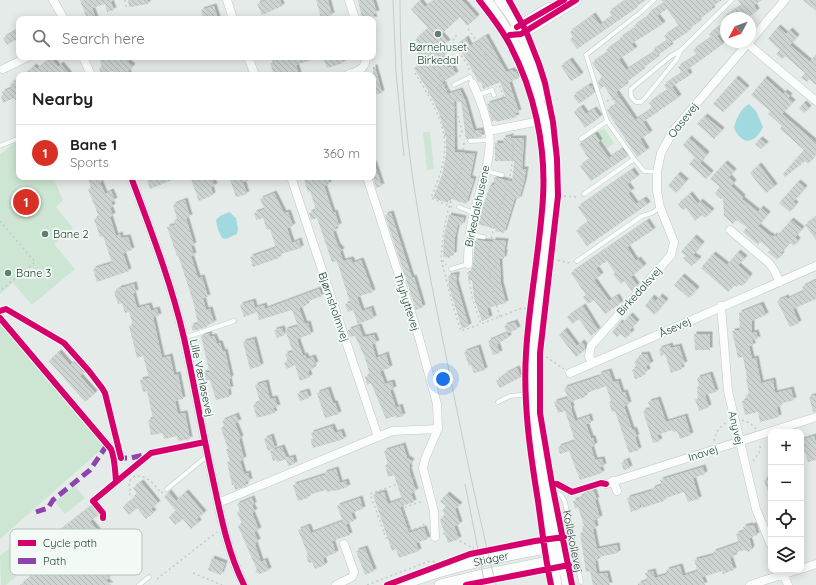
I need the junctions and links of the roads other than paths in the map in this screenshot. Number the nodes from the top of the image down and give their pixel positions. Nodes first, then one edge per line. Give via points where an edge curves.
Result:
1 (53, 0) edge
2 (227, 0) edge
3 (349, 0) edge
4 (486, 0) edge
5 (500, 0) edge
6 (564, 0) edge
7 (576, 0) edge
8 (654, 0) edge
9 (732, 0) edge
10 (785, 0) edge
11 (62, 16) edge
12 (232, 16) edge
13 (354, 16) edge
14 (520, 30) junction
15 (756, 34) edge
16 (510, 35) junction
17 (744, 48) edge
18 (756, 48) edge
19 (681, 50) junction
20 (22, 60) edge
21 (85, 60) edge
22 (249, 60) edge
23 (366, 60) edge
24 (2, 69) dead end
25 (90, 72) edge
26 (254, 72) edge
27 (355, 72) edge
28 (471, 81) joint
29 (454, 84) road end
30 (478, 95) junction
31 (494, 95) dead end
32 (816, 102) edge
33 (545, 120) junction
34 (607, 121) junction
35 (489, 132) junction
36 (16, 139) edge
37 (580, 139) dead end
38 (489, 140) junction
39 (470, 141) dead end
40 (0, 146) edge
41 (634, 159) junction
42 (486, 171) junction
43 (657, 172) junction
44 (502, 175) dead end
45 (131, 180) edge
46 (292, 180) edge
47 (368, 180) edge
48 (584, 194) road end
49 (459, 207) road end
50 (662, 210) junction
51 (474, 213) junction
52 (730, 230) dead end
53 (469, 235) junction
54 (484, 237) dead end
55 (577, 261) road end
56 (468, 264) joint
57 (816, 266) edge
58 (451, 269) dead end
59 (780, 282) junction
60 (721, 306) junction
61 (234, 321) dead end
62 (184, 338) junction
63 (593, 363) junction
64 (570, 373) road end
65 (533, 394) junction
66 (498, 402) dead end
67 (816, 417) edge
68 (438, 429) junction
69 (378, 437) junction
70 (739, 441) junction
71 (208, 456) junction
72 (544, 488) junction
73 (167, 489) road end
74 (617, 491) dead end
75 (218, 504) junction
76 (435, 537) road end
77 (768, 538) edge
78 (344, 544) dead end
79 (555, 546) junction
80 (557, 560) junction
81 (816, 564) edge
82 (804, 568) edge
83 (780, 573) edge
84 (782, 573) edge
85 (149, 577) dead end
86 (420, 581) edge
87 (581, 582) dead end
88 (139, 585) edge
89 (244, 585) edge
90 (336, 585) edge
91 (401, 585) edge
92 (440, 585) edge
93 (556, 585) edge
94 (568, 585) edge
95 (750, 585) edge
96 (788, 585) edge

1 - 11 street
2 - 12 street
3 - 13 street
4 - 16 street, Kollekollevej
5 - 14 street, Kollekollevej
6 - 14 street
7 - 14 street
8 - 34 lane via 586,55
9 - 19 lane
10 - 15 street, Oasevej
14 - 16 street
14 - 33 street, Kollekollevej via 539,80 546,107
16 - 33 street, Kollekollevej
17 - 43 street, Oasevej via 673,131 662,153
18 - 32 street
19 - 19 lane via 631,89 631,98 641,102 676,60
20 - 24 street
21 - 25 street
22 - 26 street
23 - 27 street via 361,70
28 - 29 lane
28 - 30 street, Birkedalshusene
30 - 31 lane via 492,90
30 - 35 street, Birkedalshusene
33 - 35 street
33 - 65 street, Kollekollevej via 556,196 548,222 533,350
34 - 37 lane
34 - 41 lane
35 - 38 street, Birkedalshusene
36 - 40 lane
38 - 39 lane
38 - 42 street, Birkedalshusene
41 - 43 lane via 644,171
41 - 48 lane
42 - 44 lane
42 - 51 street, Birkedalshusene
43 - 50 street, Oasevej via 657,191
45 - 62 street, Lille Værløsevej via 168,275
46 - 69 street, Bjørnsholmvej
47 - 68 street, Thyhyttevej via 418,334 437,404
49 - 51 lane
50 - 55 lane via 642,216
50 - 63 street, Birkedalsvej via 674,242 671,255 591,346 589,358
51 - 53 street, Birkedalshusene
52 - 59 street via 768,263
53 - 54 lane
53 - 56 street, Birkedalshusene
56 - 58 lane, Birkedalshusene
57 - 59 street, Åsevej
59 - 60 street, Åsevej
60 - 63 street, Åsevej
60 - 70 street, Anyvej via 728,391
61 - 62 lane, Lille Værløsevej
62 - 71 street, Lille Værløsevej
63 - 64 street, Åsevej
65 - 66 lane via 510,396
65 - 72 street, Kollekollevej
67 - 70 street, Inavej
68 - 69 street via 392,431
68 - 76 street via 423,468 434,511
69 - 75 street
70 - 74 street, Inavej via 610,483
70 - 77 street, Anyvej via 756,509
71 - 73 lane
71 - 75 street, Lille Værløsevej
72 - 79 street, Kollekollevej via 544,506
72 - 87 lane, Kollekollevej via 561,495 565,502
75 - 89 street, Lille Værløsevej via 233,560
78 - 90 street via 354,572 352,577
79 - 80 street, Kollekollevej
79 - 86 street, Stiager via 470,563
80 - 92 street, Stiager
80 - 93 street, Kollekollevej
80 - 94 street, Kollekollevej
81 - 82 street
83 - 95 street
84 - 96 street
85 - 88 lane
86 - 91 street, Stiager

